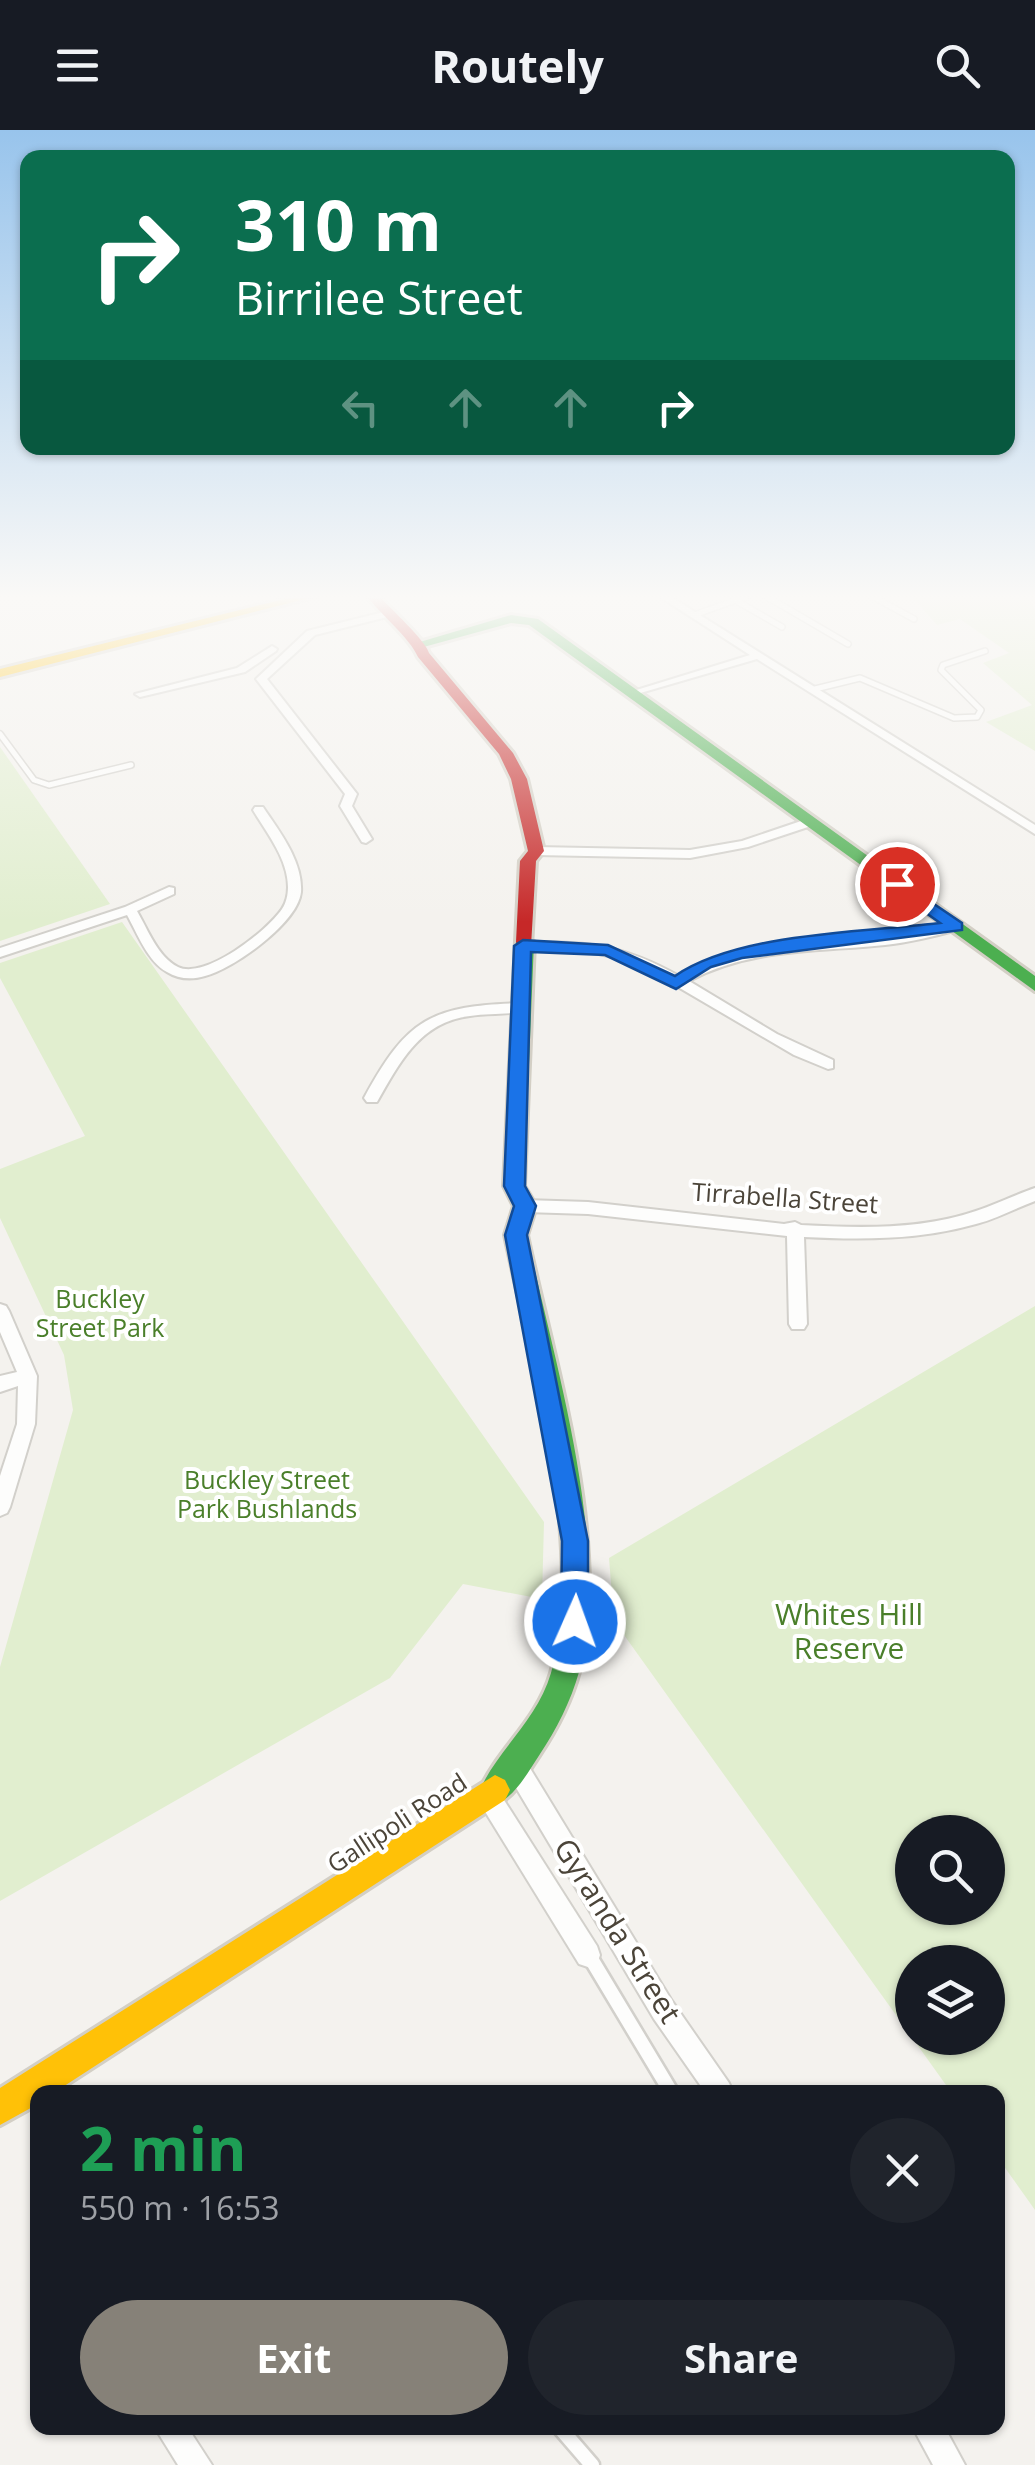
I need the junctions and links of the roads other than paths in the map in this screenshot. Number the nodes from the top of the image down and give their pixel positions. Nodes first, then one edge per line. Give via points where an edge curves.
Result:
1 (281, 704) edge
2 (463, 704) edge
3 (648, 704) edge
4 (837, 704) edge
5 (921, 704) edge
6 (975, 704) edge
7 (0, 734) edge
8 (130, 766) dead end
9 (260, 810) dead end
10 (810, 822) junction
11 (1035, 830) edge
12 (366, 839) dead end
13 (536, 851) junction
14 (169, 891) dead end
15 (130, 910) junction
16 (956, 926) junction
17 (523, 946) junction
18 (0, 953) edge
19 (676, 983) junction
20 (1035, 985) edge
21 (520, 1008) junction
22 (828, 1064) dead end
23 (372, 1098) dead end
24 (1035, 1194) edge
25 (525, 1206) junction
26 (796, 1228) junction
27 (0, 1311) edge
28 (798, 1324) dead end
29 (28, 1376) junction
30 (0, 1384) edge
31 (0, 1506) edge
32 (517, 1768) junction
33 (489, 1797) junction
34 (588, 1954) joint
35 (49, 2085) edge
36 (668, 2085) edge
37 (715, 2085) edge
38 (30, 2094) edge
39 (0, 2108) edge
40 (175, 2435) edge
41 (566, 2435) edge
42 (932, 2435) edge
43 (196, 2465) edge
44 (592, 2465) edge
45 (950, 2465) edge

1 - 12 street via 351,794 346,806
2 - 13 street, Gallipoli Road via 515,769
3 - 10 street
4 - 11 street
5 - 6 lane via 954,718 977,717 981,710
7 - 8 lane via 34,780 49,785
9 - 15 street via 297,890 286,915 212,970 187,975 168,967
10 - 13 street via 690,854
10 - 16 street
13 - 17 street, Gallipoli Road via 528,861
14 - 15 street
15 - 18 street
16 - 19 street via 740,953 704,964
16 - 20 street
17 - 19 street via 608,950
17 - 21 street, Gallipoli Road
19 - 22 street via 792,1051
21 - 23 street via 466,1008 422,1028 396,1051
21 - 25 street, Gallipoli Road via 514,1186
24 - 26 street, Tirrabella Street via 1002,1212 902,1234
25 - 26 street, Tirrabella Street
25 - 32 street, Gallipoli Road via 516,1235 575,1541 577,1596 573,1649 552,1712
26 - 28 street
27 - 29 street
29 - 30 street
29 - 31 street via 26,1424
32 - 33 street, Gallipoli Road
32 - 37 street, Gyranda Street
33 - 34 street
33 - 35 street, Gallipoli Road
34 - 36 lane
38 - 39 street, Gallipoli Road
40 - 43 street
41 - 44 lane
42 - 45 street

